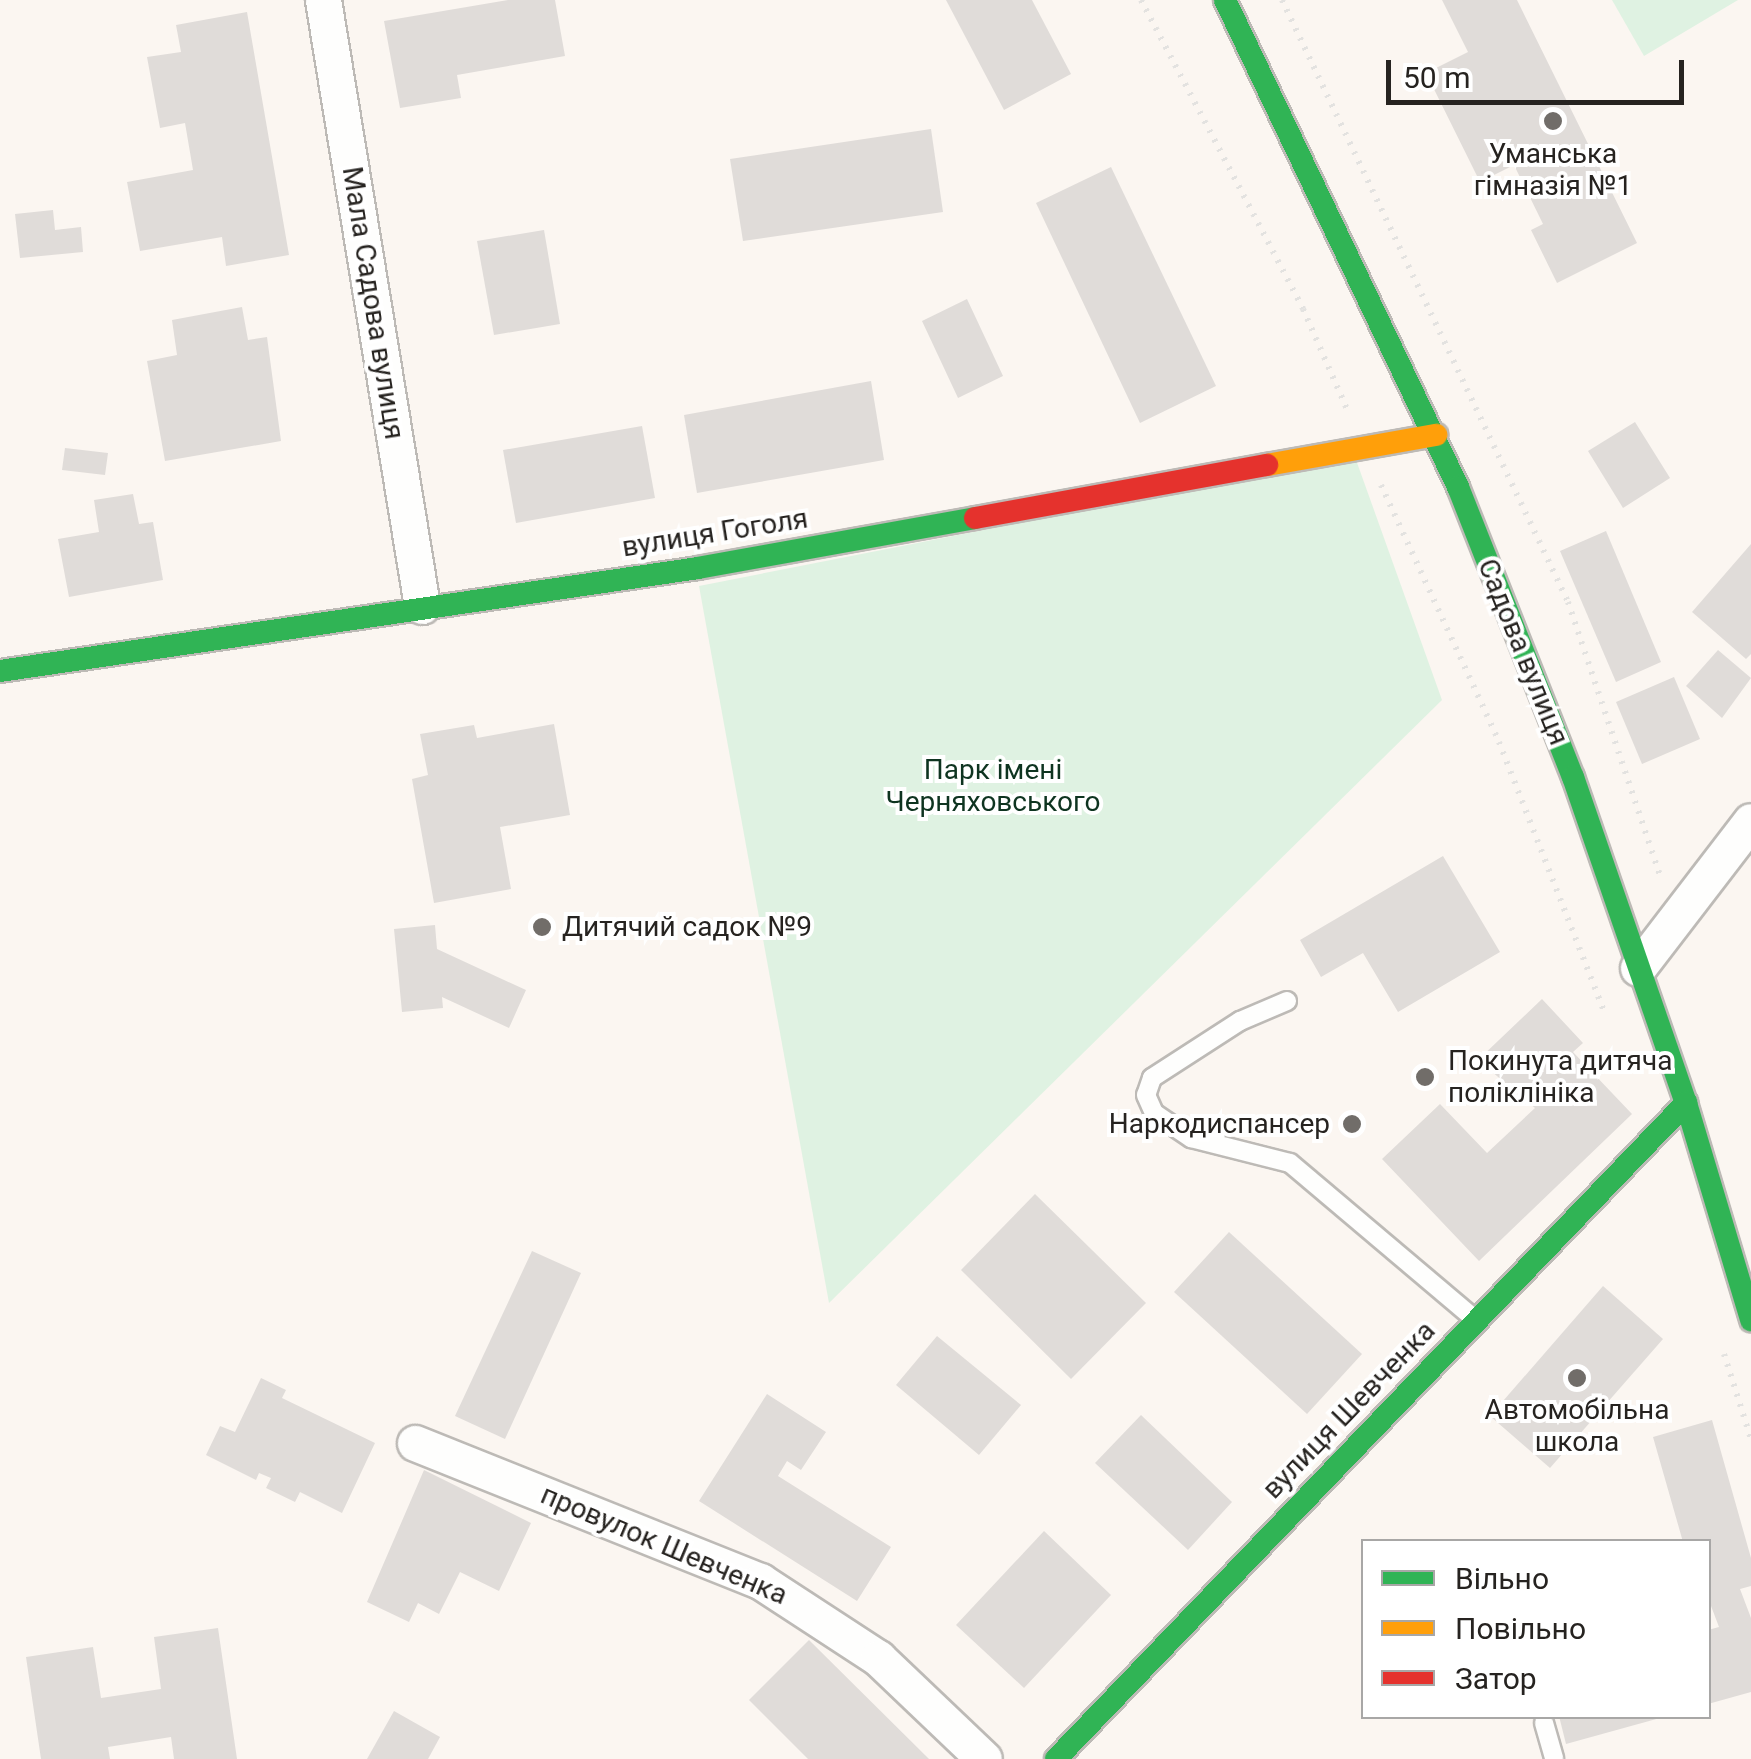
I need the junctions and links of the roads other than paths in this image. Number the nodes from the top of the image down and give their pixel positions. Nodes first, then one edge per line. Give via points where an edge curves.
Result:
1 (324, 0) edge
2 (1234, 3) edge
3 (1436, 435) junction
4 (422, 606) junction
5 (0, 671) edge
6 (1751, 820) edge
7 (1638, 968) junction
8 (1286, 1001) dead end
9 (1686, 1103) junction
10 (1477, 1320) junction
11 (1751, 1320) edge
12 (416, 1443) dead end
13 (1544, 1724) dead end
14 (984, 1759) edge
15 (1056, 1759) edge
16 (1554, 1759) edge

1 - 4 street, Мала Садова вулиця
2 - 3 street, Садова вулиця
3 - 4 street, вулиця Гоголя via 698,568
3 - 7 street, Садова вулиця via 1573,777
4 - 5 street, вулиця Гоголя
6 - 7 street
7 - 9 street, Садова вулиця
8 - 10 lane via 1152,1078 1146,1095 1154,1113 1190,1138 1290,1163
9 - 10 street, вулиця Шевченка
9 - 11 street, Садова вулиця
10 - 15 street, вулиця Шевченка
12 - 14 street, провулок Шевченка via 760,1581 878,1658
13 - 16 lane

